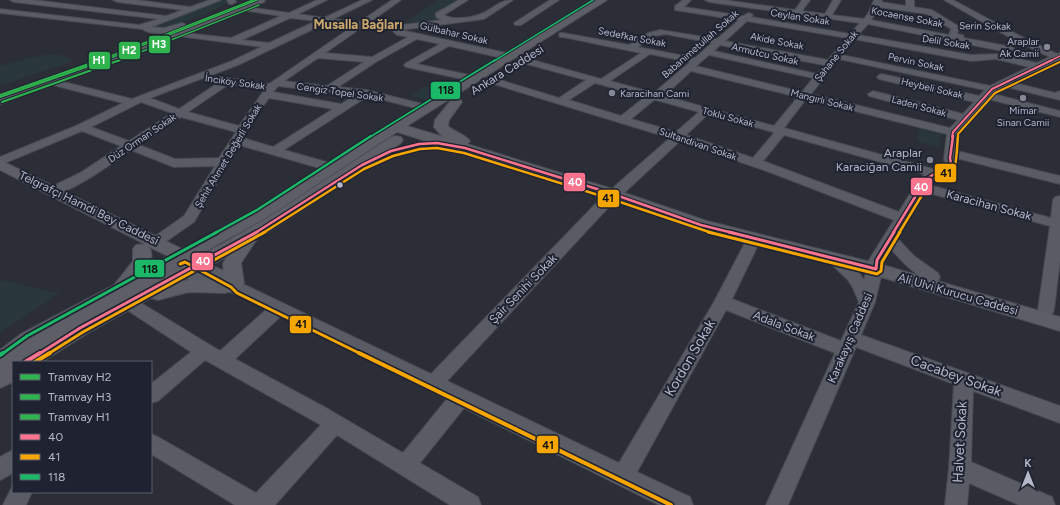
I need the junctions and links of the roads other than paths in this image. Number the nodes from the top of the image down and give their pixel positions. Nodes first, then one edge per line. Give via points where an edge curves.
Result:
1 (14, 0) edge
2 (94, 0) edge
3 (117, 0) edge
4 (208, 0) edge
5 (217, 0) edge
6 (262, 0) edge
7 (368, 0) edge
8 (397, 0) edge
9 (464, 0) edge
10 (509, 0) edge
11 (555, 0) edge
12 (687, 0) edge
13 (709, 0) edge
14 (767, 0) edge
15 (806, 0) edge
16 (837, 0) edge
17 (910, 0) edge
18 (948, 0) edge
19 (237, 2) edge
20 (608, 2) edge
21 (877, 2) edge
22 (327, 3) edge
23 (70, 6) junction
24 (760, 7) junction
25 (187, 8) junction
26 (352, 8) junction
27 (910, 9) junction
28 (0, 11) edge
29 (797, 12) junction
30 (36, 15) junction
31 (289, 15) junction
32 (163, 16) junction
33 (827, 17) junction
34 (745, 19) junction
35 (323, 21) junction
36 (449, 21) junction
37 (865, 21) junction
38 (944, 21) junction
39 (518, 23) dead end
40 (959, 23) dead end
41 (974, 24) dead end
42 (149, 25) junction
43 (358, 26) junction
44 (140, 27) junction
45 (996, 27) junction
46 (394, 28) junction
47 (180, 29) junction
48 (563, 35) junction
49 (417, 36) junction
50 (852, 36) junction
51 (952, 37) junction
52 (1017, 38) junction
53 (232, 41) junction
54 (719, 41) junction
55 (448, 43) junction
56 (269, 46) junction
57 (631, 48) junction
58 (648, 52) junction
59 (707, 52) junction
60 (316, 55) junction
61 (971, 58) junction
62 (516, 59) junction
63 (373, 60) junction
64 (833, 60) junction
65 (1052, 61) edge
66 (694, 64) junction
67 (962, 65) dead end
68 (888, 67) junction
69 (198, 77) junction
70 (819, 77) junction
71 (882, 77) junction
72 (476, 79) junction
73 (490, 80) junction
74 (228, 81) junction
75 (598, 81) junction
76 (52, 82) junction
77 (271, 88) junction
78 (330, 88) junction
79 (990, 92) junction
80 (366, 93) junction
81 (1060, 94) edge
82 (804, 95) junction
83 (654, 96) junction
84 (1, 97) edge
85 (137, 100) junction
86 (561, 101) junction
87 (456, 102) junction
88 (344, 108) junction
89 (427, 108) junction
90 (706, 111) junction
91 (180, 113) junction
92 (1060, 114) edge
93 (964, 118) junction
94 (623, 120) junction
95 (82, 126) junction
96 (406, 127) junction
97 (779, 131) junction
98 (953, 132) junction
99 (239, 135) junction
100 (677, 136) junction
101 (131, 146) junction
102 (469, 147) junction
103 (275, 151) junction
104 (952, 153) junction
105 (0, 161) edge
106 (223, 162) junction
107 (755, 163) junction
108 (0, 164) edge
109 (339, 172) junction
110 (934, 173) junction
111 (0, 177) edge
112 (1060, 180) edge
113 (920, 187) junction
114 (54, 191) junction
115 (616, 192) junction
116 (1060, 200) edge
117 (902, 218) junction
118 (1057, 224) junction
119 (236, 229) junction
120 (255, 233) junction
121 (754, 239) junction
122 (890, 240) junction
123 (149, 245) junction
124 (832, 257) junction
125 (185, 264) junction
126 (877, 265) junction
127 (932, 277) junction
128 (233, 286) junction
129 (118, 300) junction
130 (722, 302) junction
131 (867, 302) junction
132 (279, 308) junction
133 (1053, 312) edge
134 (1060, 324) edge
135 (849, 344) junction
136 (204, 351) junction
137 (222, 360) junction
138 (0, 361) edge
139 (28, 361) edge
140 (12, 371) edge
141 (0, 379) edge
142 (964, 379) junction
143 (434, 383) junction
144 (152, 394) edge
145 (461, 397) junction
146 (1060, 414) edge
147 (335, 424) junction
148 (152, 444) edge
149 (12, 461) edge
150 (405, 466) junction
151 (960, 468) junction
152 (0, 470) edge
153 (623, 476) junction
154 (20, 493) edge
155 (14, 505) edge
156 (256, 505) edge
157 (260, 505) edge
158 (470, 505) edge
159 (682, 505) edge
160 (777, 505) edge
161 (956, 505) edge
162 (1044, 505) edge

1 - 23 street
2 - 23 street
3 - 25 street
4 - 25 street
5 - 42 street
6 - 19 main road
7 - 26 street
8 - 43 street, Şehit Ahmet Değerli Sokak
9 - 36 street via 440,15
10 - 36 street via 481,17
11 - 39 street
12 - 34 street, Ceylan Sokak via 678,8
13 - 24 street, Kocaense Sokak
14 - 24 street, Babanimetullah Sokak
15 - 29 street
16 - 33 street
17 - 27 street
18 - 45 street
19 - 31 street
19 - 47 main road
19 - 47 main road
20 - 48 main road, Ankara Caddesi
20 - 62 main road, Ankara Caddesi
21 - 27 street
21 - 37 street, Şahane Sokak via 874,11
22 - 26 street
22 - 31 street
23 - 30 street
23 - 32 street
24 - 29 street, Kocaense Sokak
24 - 34 street, Babanimetullah Sokak
25 - 32 street
26 - 35 street
27 - 38 street via 929,12
28 - 30 street
29 - 33 street, Kocaense Sokak
30 - 44 street
31 - 35 street
31 - 53 street
32 - 44 street
33 - 37 street, Kocaense Sokak
34 - 50 street, Ceylan Sokak
34 - 54 street, Babanimetullah Sokak
35 - 43 street
35 - 56 street
36 - 46 street
37 - 50 street, Şahane Sokak
37 - 51 street, Kocaense Sokak
38 - 40 street
38 - 51 street via 955,28
41 - 45 street
42 - 44 street
42 - 47 street via 147,29
43 - 46 street
43 - 60 street, Şehit Ahmet Değerli Sokak
45 - 52 street
46 - 49 street, Gülbahar Sokak via 400,33
47 - 53 street
47 - 76 main road
47 - 84 main road via 94,58
48 - 57 street, Sedefkar Sokak
48 - 62 main road, Ankara Caddesi
49 - 55 street, Gülbahar Sokak
49 - 63 street
50 - 61 street, Delil Sokak
50 - 64 street, Şahane Sokak
51 - 52 street, Serin Sokak
51 - 65 street, Kocaense Sokak
52 - 65 street
53 - 56 street
54 - 57 street, Akide Sokak via 656,32
54 - 59 street, Babanimetullah Sokak
54 - 64 street, Akide Sokak
55 - 62 street, Gülbahar Sokak
55 - 72 street via 409,65
56 - 69 street
57 - 58 street, Sedefkar Sokak
58 - 66 street, Sedefkar Sokak
58 - 75 street
59 - 66 street, Babanimetullah Sokak
59 - 70 street, Armutcu Sokak
60 - 63 street
60 - 77 street, Şehit Ahmet Değerli Sokak
61 - 65 street, Delil Sokak via 977,56
61 - 67 street
62 - 72 main road, Ankara Caddesi
62 - 73 main road, Ankara Caddesi
62 - 75 street, Toklu Sokak
63 - 78 street
64 - 68 street, Pervin Sokak
64 - 70 street, Şahane Sokak
65 - 79 street
66 - 82 street, Mangırlı Sokak
66 - 83 street, Babanimetullah Sokak
68 - 71 street
68 - 79 street, Pervin Sokak via 955,77
69 - 74 street, İnciköy Sokak
69 - 85 street
70 - 82 street, Şahane Sokak
71 - 79 street, Heybeli Sokak
71 - 93 street, Laden Sokak via 872,96
72 - 89 main road, Ankara Caddesi
73 - 86 street, Sultandivan Sokak
73 - 87 main road, Ankara Caddesi
74 - 77 street, İnciköy Sokak
74 - 91 street, Düz Orman Sokak
75 - 83 street, Toklu Sokak
75 - 86 street
76 - 84 main road
76 - 85 street
77 - 78 street, Cengiz Topel Sokak
77 - 88 street
77 - 99 street, Şehit Ahmet Değerli Sokak
78 - 80 street, Cengiz Topel Sokak
79 - 81 street via 1058,97
79 - 92 street
79 - 93 street
80 - 88 street
80 - 89 street, Cengiz Topel Sokak
82 - 97 street, Şahane Sokak
82 - 98 street, Mangırlı Sokak
83 - 90 street, Toklu Sokak
83 - 94 street, Babanimetullah Sokak
85 - 91 street
85 - 95 street
86 - 94 street, Sultandivan Sokak
87 - 96 main road, Ankara Caddesi
87 - 102 main road via 442,120 441,128
88 - 103 street
89 - 96 main road, Ankara Caddesi
90 - 97 street, Toklu Sokak
90 - 100 street, Şair Senihi Sokak
91 - 99 street
91 - 101 street, Düz Orman Sokak
93 - 98 street
94 - 100 street, Sultandivan Sokak
95 - 101 street
95 - 105 street
96 - 102 main road, Ali Ulvi Kurucu Caddesi
96 - 109 main road, Ankara Caddesi
97 - 107 street, Şahane Sokak
97 - 110 street, Toklu Sokak
98 - 104 street, Karakayış Caddesi
99 - 103 street
99 - 106 street, Şehit Ahmet Değerli Sokak
100 - 107 street, Sultandivan Sokak
100 - 115 street, Şair Senihi Sokak
101 - 106 street via 174,163
101 - 114 street, Düz Orman Sokak via 84,176
102 - 109 main road via 410,145
102 - 115 main road, Ali Ulvi Kurucu Caddesi
103 - 109 street
104 - 110 street, Karakayış Caddesi via 949,167
104 - 112 street
106 - 123 street, Şehit Ahmet Değerli Sokak via 189,219
107 - 117 street, Sultandivan Sokak
108 - 114 main road, Telgrafçı Hamdi Bey Caddesi
109 - 119 main road, Ankara Caddesi
109 - 120 main road, Ankara Caddesi
110 - 113 street, Karakayış Caddesi
111 - 123 main road, Telgrafçı Hamdi Bey Caddesi
113 - 117 street, Karakayış Caddesi
113 - 118 street, Karacihan Sokak
114 - 123 main road, Telgrafçı Hamdi Bey Caddesi
115 - 121 main road, Ali Ulvi Kurucu Caddesi via 701,225
115 - 126 main road, Ali Ulvi Kurucu Caddesi
115 - 143 street, Şair Senihi Sokak
116 - 118 street
117 - 122 street, Karakayış Caddesi
118 - 133 street
119 - 123 main road via 184,243
119 - 125 main road, Ankara Caddesi
120 - 125 main road, Ankara Caddesi
120 - 128 main road via 232,263
121 - 124 main road, Ali Ulvi Kurucu Caddesi
121 - 130 street, Kordon Sokak
122 - 126 street, Karakayış Caddesi
122 - 127 street
123 - 125 main road, Telgrafçı Hamdi Bey Caddesi
123 - 129 main road via 142,262
124 - 126 main road, Ali Ulvi Kurucu Caddesi
124 - 131 street via 856,278 863,288
125 - 128 street via 201,279
125 - 129 main road, Ankara Caddesi
126 - 127 main road, Ali Ulvi Kurucu Caddesi
126 - 131 street, Karakayış Caddesi
126 - 134 main road, Ali Ulvi Kurucu Caddesi
127 - 133 main road, Ali Ulvi Kurucu Caddesi
128 - 129 main road via 189,286
128 - 132 street
129 - 136 street
129 - 138 main road, Ankara Caddesi via 29,340
129 - 139 main road, Ankara Caddesi
130 - 135 street, Adala Sokak
130 - 153 street, Kordon Sokak
131 - 135 street, Karakayış Caddesi
132 - 137 street
132 - 143 street
135 - 142 street, Cacabey Sokak
135 - 160 street, Karakayış Caddesi
136 - 137 street
136 - 144 street
137 - 147 street
140 - 141 main road, Ankara Caddesi
142 - 146 street, Cacabey Sokak
142 - 151 street, Halvet Sokak
143 - 145 street
145 - 150 street
145 - 153 street
147 - 150 street
147 - 157 street
148 - 156 street
149 - 152 street
150 - 158 street
151 - 161 street, Halvet Sokak
151 - 162 street
153 - 159 street
154 - 155 street

